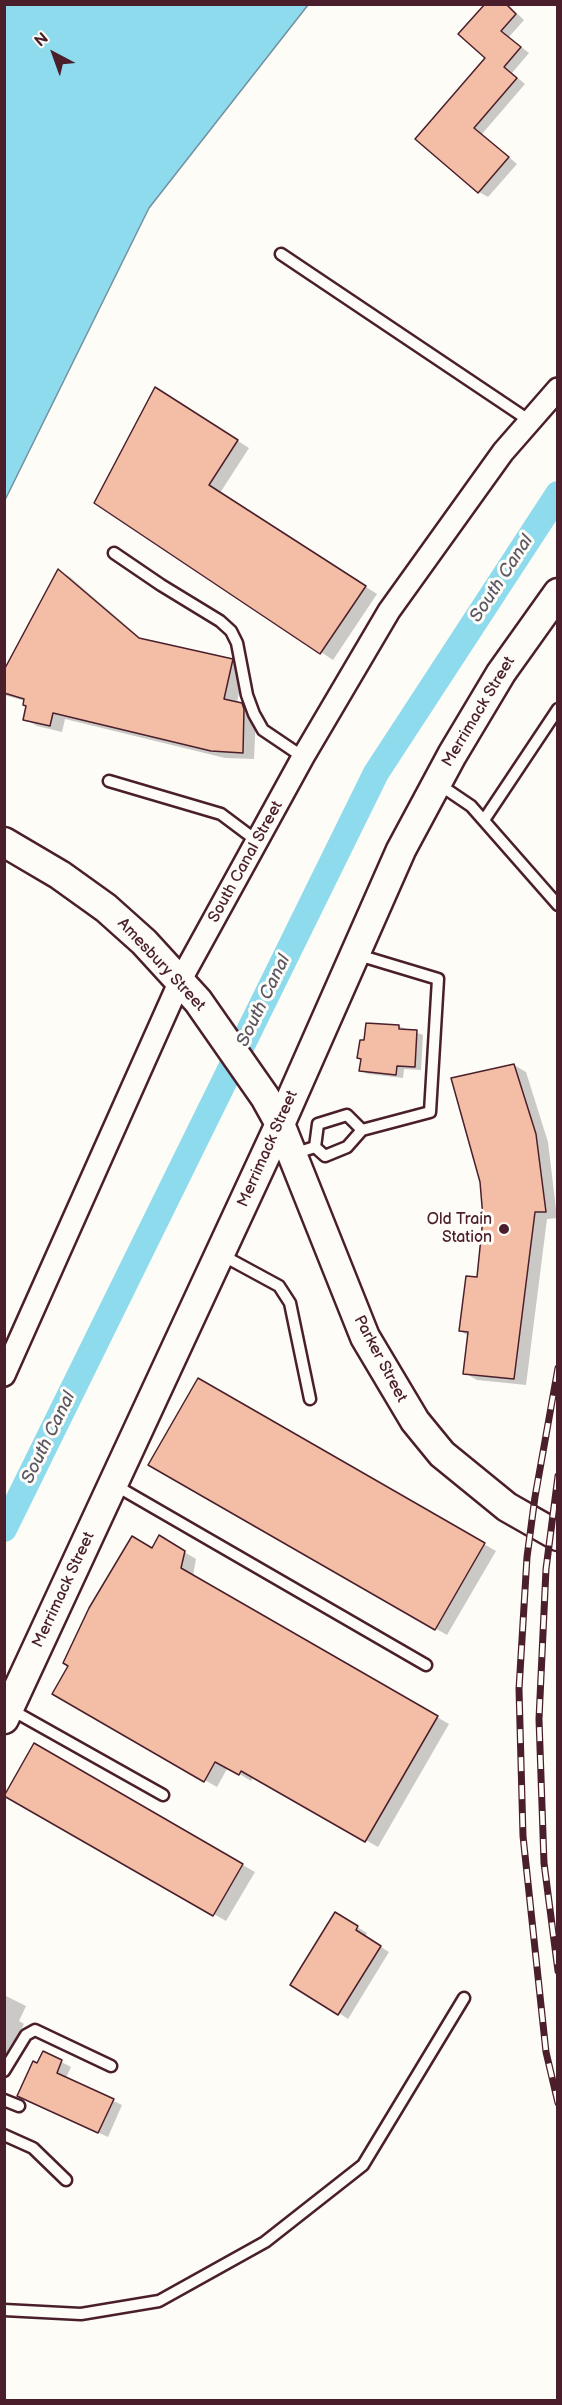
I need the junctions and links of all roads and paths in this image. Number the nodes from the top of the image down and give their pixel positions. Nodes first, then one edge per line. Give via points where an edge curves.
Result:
1 (280, 254) dead end
2 (558, 389) edge
3 (530, 421) junction
4 (114, 553) dead end
5 (558, 593) edge
6 (558, 709) edge
7 (303, 757) junction
8 (109, 781) dead end
9 (437, 783) junction
10 (483, 820) junction
11 (257, 841) junction
12 (4, 842) edge
13 (558, 905) edge
14 (354, 954) junction
15 (189, 991) junction
16 (280, 1124) junction
17 (362, 1130) junction
18 (304, 1150) junction
19 (220, 1254) junction
20 (4, 1375) edge
21 (310, 1400) dead end
22 (113, 1484) junction
23 (558, 1536) edge
24 (426, 1665) dead end
25 (7, 1714) edge
26 (163, 1795) dead end
27 (464, 1998) dead end
28 (111, 2066) dead end
29 (4, 2071) edge
30 (4, 2100) edge
31 (19, 2106) dead end
32 (4, 2135) edge
33 (66, 2180) dead end
34 (4, 2310) edge

1 - 3 lane
2 - 3 street, South Canal Street
3 - 7 street, South Canal Street via 503,452 390,611
4 - 7 lane via 231,631 247,695 263,730
5 - 9 main road, Merrimack Street via 501,673
6 - 10 lane
7 - 11 street, South Canal Street
8 - 11 lane via 221,814
9 - 10 lane via 471,806
9 - 14 main road, Merrimack Street via 401,850
10 - 13 lane
11 - 15 street, South Canal Street
12 - 15 main road, Amesbury Street via 106,908
14 - 16 main road, Merrimack Street
14 - 17 lane via 438,979 430,1112
15 - 16 main road, Amesbury Street
15 - 20 street, South Canal Street
16 - 18 main road, Parker Street
16 - 19 main road, Merrimack Street
17 - 18 lane via 347,1147 325,1156
17 - 18 lane via 347,1115 318,1124
18 - 23 main road, Parker Street via 365,1337 415,1421 442,1454 507,1507
19 - 21 lane via 279,1287 290,1303
19 - 22 main road, Merrimack Street
22 - 24 lane
22 - 25 main road, Merrimack Street
25 - 26 lane
27 - 34 lane via 363,2165 265,2242 159,2301 81,2314
28 - 29 lane via 35,2030 26,2035
30 - 31 lane
32 - 33 lane via 33,2148

